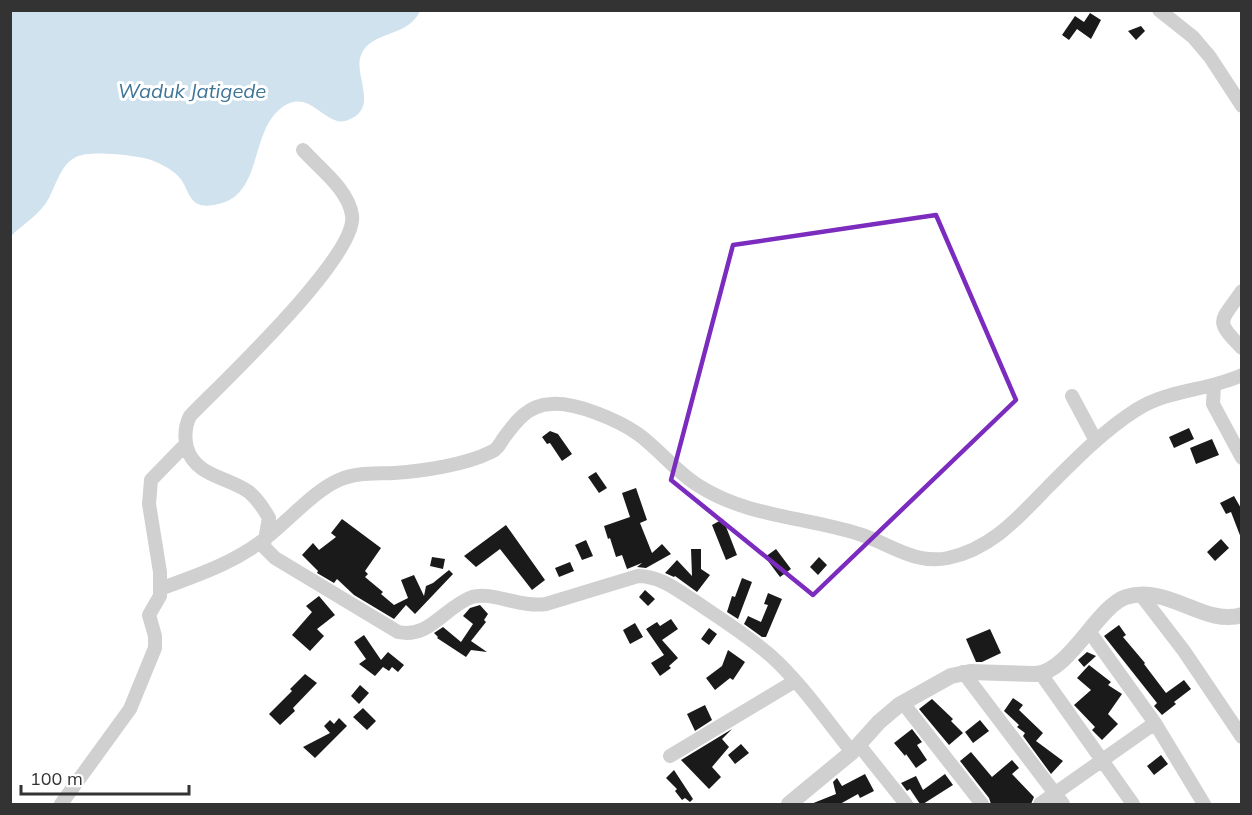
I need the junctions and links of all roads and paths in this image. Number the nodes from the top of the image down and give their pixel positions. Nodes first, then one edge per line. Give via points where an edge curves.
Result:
1 (1159, 10) edge
2 (1242, 106) edge
3 (303, 150) dead end
4 (1242, 291) edge
5 (1242, 348) edge
6 (1242, 375) edge
7 (1214, 385) junction
8 (1072, 396) dead end
9 (1096, 441) junction
10 (186, 444) junction
11 (1242, 459) edge
12 (266, 538) junction
13 (160, 589) junction
14 (1141, 595) junction
15 (1242, 615) edge
16 (1089, 631) junction
17 (963, 672) junction
18 (1041, 674) junction
19 (795, 681) junction
20 (903, 703) junction
21 (1155, 723) junction
22 (1242, 738) edge
23 (855, 749) junction
24 (670, 756) dead end
25 (1102, 760) junction
26 (1059, 799) edge
27 (61, 804) edge
28 (789, 804) edge
29 (906, 804) edge
30 (982, 804) edge
31 (1040, 804) edge
32 (1133, 804) edge
33 (1204, 804) edge

1 - 2 street via 1193,37
3 - 10 street via 349,204 351,226 330,266 306,295 190,416
4 - 5 street via 1222,323
6 - 7 street
7 - 9 street via 1140,407
7 - 11 street via 1213,404
8 - 9 street
9 - 12 street via 1009,526 979,548 945,559 910,556 860,534 739,505 678,472 639,435 616,422 589,410 550,404 530,409 494,452 439,468 363,474 339,480
10 - 12 street via 200,468 255,497 269,518
10 - 13 street via 151,480 149,504
12 - 13 street via 231,561
12 - 19 street via 265,548 275,558 407,634 424,630 474,597 533,606 638,576 651,577 716,615 771,656
13 - 27 street via 149,615 155,648 130,709
14 - 15 street via 1173,599 1221,618
14 - 16 street via 1124,597 1112,605
14 - 22 street
16 - 18 street via 1069,653
16 - 21 street
17 - 18 street
17 - 20 street
17 - 26 street
18 - 25 street
19 - 23 street
19 - 24 street
20 - 23 street
20 - 30 street
21 - 25 street
21 - 33 street
23 - 28 street
23 - 29 street
25 - 26 street
25 - 32 street
26 - 31 street

